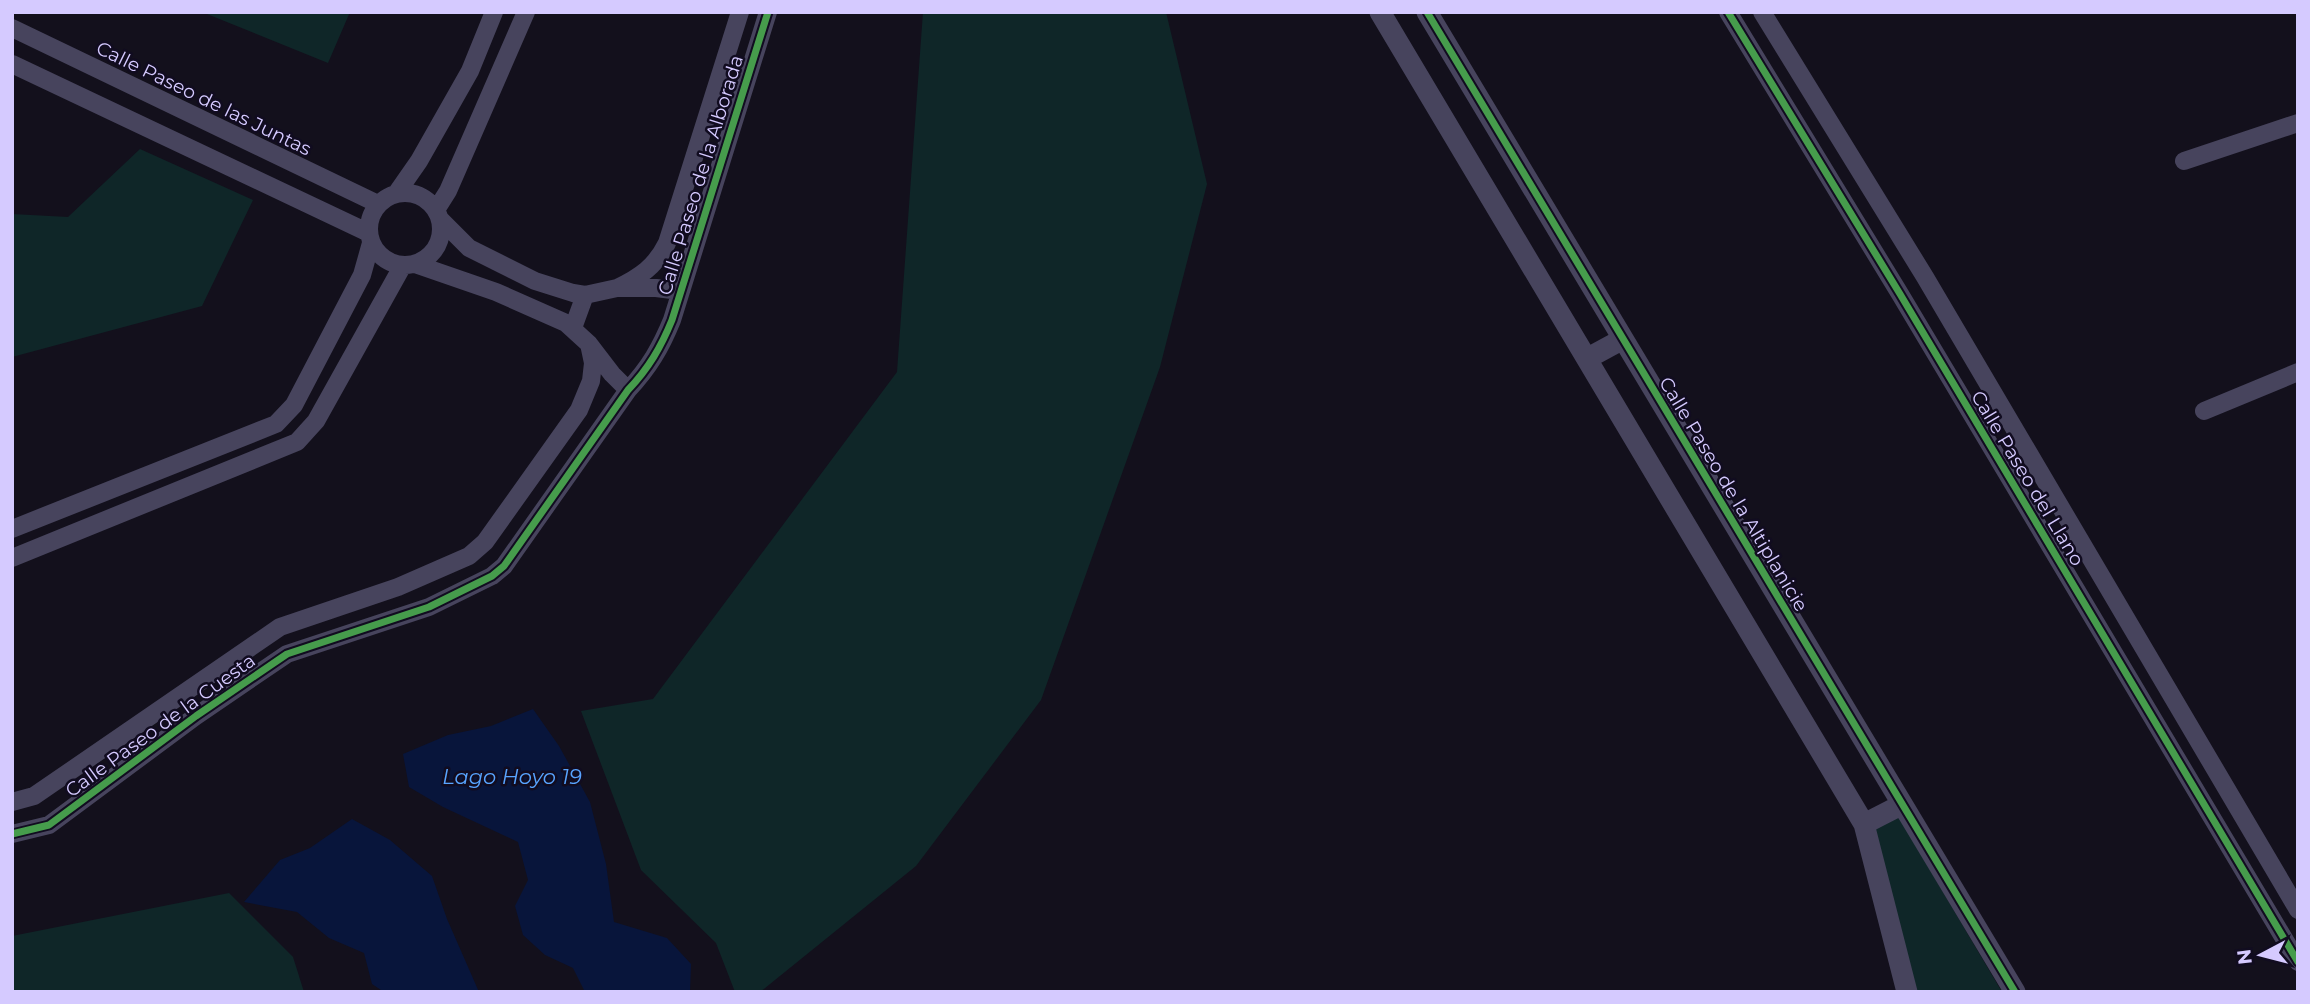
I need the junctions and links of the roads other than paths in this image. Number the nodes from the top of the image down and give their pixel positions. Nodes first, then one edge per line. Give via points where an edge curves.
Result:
1 (494, 12) edge
2 (526, 12) edge
3 (740, 12) edge
4 (768, 12) edge
5 (1380, 12) edge
6 (1427, 12) edge
7 (1728, 12) edge
8 (1762, 12) edge
9 (12, 28) edge
10 (12, 64) edge
11 (2298, 123) edge
12 (2184, 161) dead end
13 (396, 194) junction
14 (379, 204) junction
15 (439, 215) junction
16 (370, 238) junction
17 (409, 265) junction
18 (1925, 277) junction
19 (617, 288) junction
20 (680, 291) junction
21 (1900, 294) junction
22 (585, 295) junction
23 (573, 328) junction
24 (1623, 339) junction
25 (589, 344) junction
26 (661, 347) joint
27 (1588, 358) junction
28 (2298, 372) edge
29 (628, 390) junction
30 (2204, 411) dead end
31 (12, 530) edge
32 (12, 558) edge
33 (373, 596) junction
34 (381, 623) junction
35 (12, 802) edge
36 (1901, 805) junction
37 (1864, 824) junction
38 (12, 834) edge
39 (2278, 876) junction
40 (2255, 889) junction
41 (2298, 909) edge
42 (2298, 962) edge
43 (1907, 992) edge
44 (2015, 992) edge

1 - 13 street via 470,71
2 - 15 street
3 - 19 street, Calle Paseo de la Alborada via 667,243 658,261
4 - 20 street, Calle Paseo de la Alborada
5 - 27 street
6 - 24 street, Calle Paseo de la Altiplanicie
7 - 21 street, Calle Paseo del Llano
8 - 18 street, Calle Paseo del Llano
9 - 14 street, Calle Paseo de las Juntas
10 - 16 street
11 - 12 street
13 - 14 street
13 - 15 street via 426,199
14 - 16 street via 373,212
15 - 17 street via 437,246
15 - 22 street via 470,248 535,281
16 - 17 street via 384,259
16 - 31 street via 362,275 294,405 276,424
17 - 23 street via 496,292
17 - 32 street via 316,421 297,442
18 - 21 street
18 - 39 street, Calle Paseo del Llano
19 - 20 street
19 - 22 street
20 - 26 street, Calle Paseo de la Alborada
21 - 40 street, Calle Paseo del Llano
22 - 23 street
23 - 25 street
24 - 27 street
24 - 36 street, Calle Paseo de la Altiplanicie
25 - 29 street
25 - 33 street, Calle Paseo de la Cuesta via 591,382 579,410 485,542 469,556
26 - 29 street, Calle Paseo de la Cuesta
27 - 37 street
28 - 30 street
29 - 34 street, Calle Paseo de la Cuesta via 504,566 429,607
33 - 34 street
33 - 35 street, Calle Paseo de la Cuesta via 280,627 34,796
34 - 38 street, Calle Paseo de la Cuesta via 286,654 49,825
36 - 37 street
36 - 44 street, Calle Paseo de la Altiplanicie
37 - 43 street
39 - 40 street
39 - 41 street, Calle Paseo del Llano
40 - 42 street, Calle Paseo del Llano

